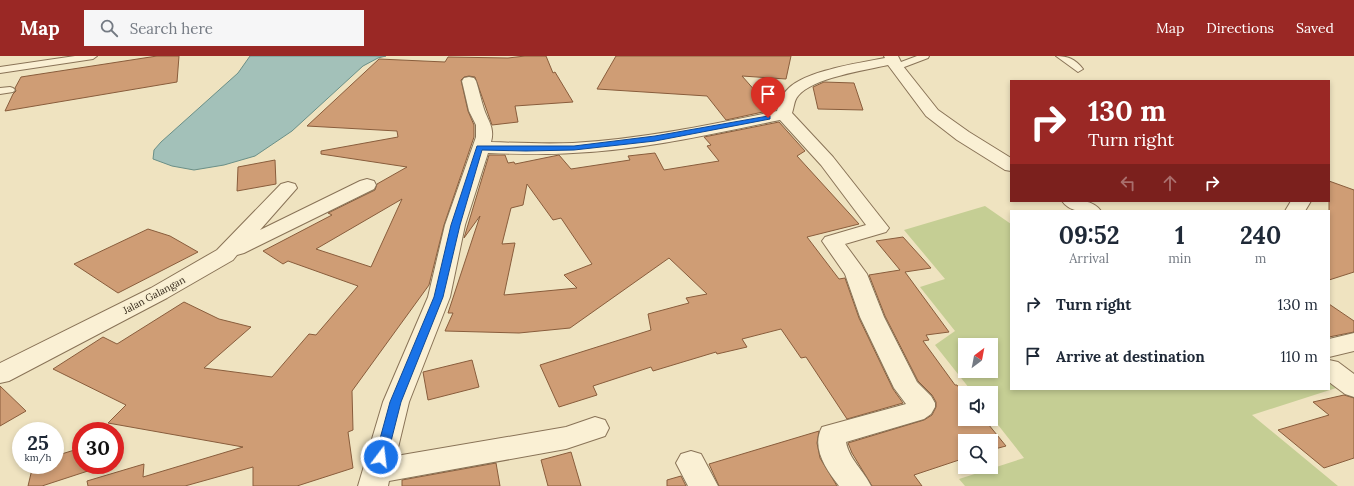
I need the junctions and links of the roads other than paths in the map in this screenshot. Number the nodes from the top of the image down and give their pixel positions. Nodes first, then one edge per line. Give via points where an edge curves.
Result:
1 (93, 56) edge
2 (926, 56) edge
3 (1060, 56) edge
4 (893, 61) edge
5 (1078, 69) dead end
6 (0, 70) edge
7 (470, 81) dead end
8 (784, 114) junction
9 (480, 147) junction
10 (1010, 165) edge
11 (367, 185) dead end
12 (288, 188) dead end
13 (1074, 202) edge
14 (1089, 210) edge
15 (225, 255) junction
16 (1354, 342) edge
17 (1330, 348) edge
18 (1330, 370) edge
19 (0, 374) edge
20 (1354, 387) edge
21 (595, 428) dead end
22 (375, 478) edge
23 (856, 486) edge

1 - 6 lane
2 - 4 lane
3 - 5 lane via 1072,62
4 - 8 street via 843,71 809,82 792,92
4 - 10 street via 932,113
7 - 9 street via 477,111 484,125 484,137
8 - 9 street via 655,138 574,148
8 - 23 street via 827,162 879,228 832,241 856,274 872,316 907,388 921,404 914,412 832,435 831,444 838,462
9 - 22 street via 456,225 438,297 396,402
11 - 15 street
12 - 15 street, Jalan Galangan
13 - 14 street
15 - 19 street, Jalan Galangan via 159,293
16 - 17 street
18 - 20 street
21 - 22 street via 566,438

